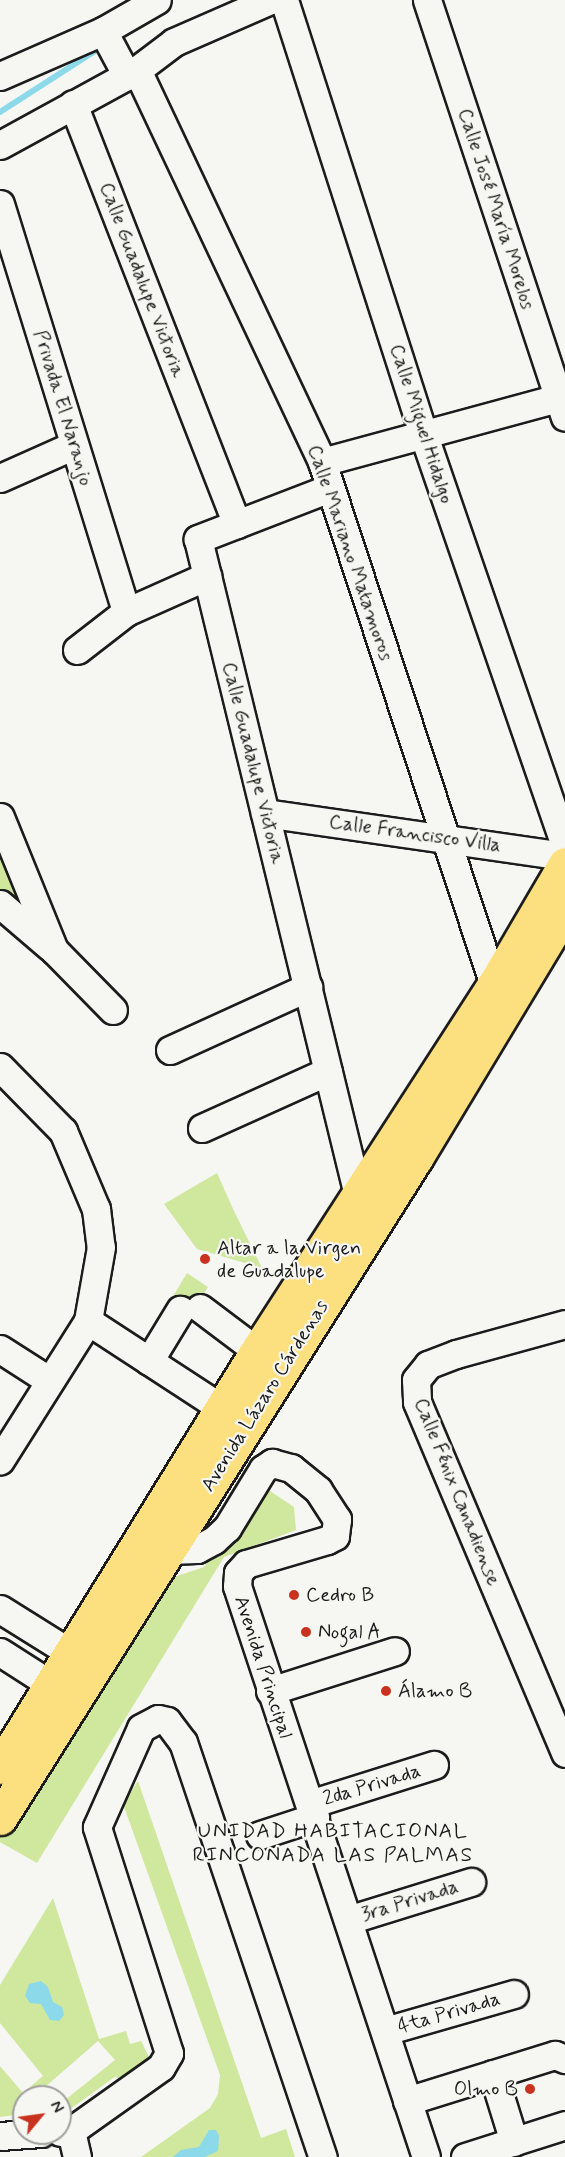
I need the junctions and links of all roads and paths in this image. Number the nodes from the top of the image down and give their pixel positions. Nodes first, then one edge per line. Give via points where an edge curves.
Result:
1 (157, 0) edge
2 (427, 0) edge
3 (268, 1) edge
4 (104, 33) junction
5 (128, 70) junction
6 (0, 76) edge
7 (73, 104) junction
8 (0, 145) edge
9 (0, 204) edge
10 (563, 404) edge
11 (423, 433) junction
12 (75, 445) junction
13 (322, 462) junction
14 (0, 478) edge
15 (330, 488) junction
16 (237, 524) junction
17 (207, 576) junction
18 (126, 612) junction
19 (77, 650) dead end
20 (265, 813) junction
21 (0, 817) edge
22 (447, 838) junction
23 (565, 845) edge
24 (565, 856) edge
25 (565, 864) edge
26 (0, 904) edge
27 (565, 911) edge
28 (54, 950) junction
29 (494, 985) junction
30 (308, 987) junction
31 (113, 1010) dead end
32 (170, 1050) dead end
33 (0, 1067) edge
34 (328, 1071) junction
35 (202, 1128) dead end
36 (358, 1195) junction
37 (88, 1321) junction
38 (565, 1324) edge
39 (0, 1349) edge
40 (257, 1351) junction
41 (149, 1361) junction
42 (50, 1382) junction
43 (234, 1416) junction
44 (0, 1460) edge
45 (168, 1550) junction
46 (0, 1609) edge
47 (395, 1651) dead end
48 (0, 1652) edge
49 (82, 1661) junction
50 (270, 1691) junction
51 (62, 1692) junction
52 (565, 1753) edge
53 (434, 1766) dead end
54 (0, 1767) edge
55 (313, 1811) junction
56 (0, 1818) edge
57 (260, 1835) dead end
58 (471, 1882) dead end
59 (348, 1920) junction
60 (514, 1994) dead end
61 (385, 2031) junction
62 (565, 2059) edge
63 (493, 2074) junction
64 (407, 2101) junction
65 (565, 2125) edge
66 (72, 2127) edge
67 (514, 2142) junction
68 (323, 2157) edge
69 (426, 2157) edge
70 (465, 2157) edge

1 - 4 street
2 - 10 street, Calle José María Morelos
3 - 5 street via 174,42
3 - 11 street, Calle Miguel Hidalgo
4 - 5 street, Calle Mariano Matamoros
4 - 6 street
5 - 7 street
5 - 13 street, Calle Mariano Matamoros
7 - 8 street
7 - 16 street, Calle Guadalupe Victoria
9 - 12 street, Privada El Naranjo
10 - 11 street
11 - 13 street
11 - 23 street, Calle Miguel Hidalgo
12 - 14 street
12 - 18 street, Privada El Naranjo
13 - 15 street, Calle Mariano Matamoros
15 - 16 street
15 - 22 street, Calle Mariano Matamoros
16 - 17 street, Calle Guadalupe Victoria via 198,539
17 - 18 street
17 - 20 street, Calle Guadalupe Victoria
18 - 19 street
20 - 22 street, Calle Francisco Villa
20 - 30 street, Calle Guadalupe Victoria
21 - 28 street
22 - 24 street, Calle Francisco Villa
22 - 29 street, Calle Mariano Matamoros
25 - 29 main road, Avenida Lázaro Cárdenas
26 - 28 street
27 - 43 main road, Avenida Lázaro Cárdenas via 410,1167
28 - 31 street
29 - 36 main road, Avenida Lázaro Cárdenas
30 - 32 street
30 - 34 street, Calle Guadalupe Victoria
33 - 37 street via 63,1131 96,1209 101,1247
34 - 35 street
34 - 36 street, Calle Guadalupe Victoria
36 - 40 main road, Avenida Lázaro Cárdenas
37 - 41 street
37 - 42 street
38 - 52 street, Calle Fénix Canadiense via 428,1365 416,1380 417,1402
39 - 42 street
40 - 41 street via 190,1309
40 - 43 main road, Avenida Lázaro Cárdenas
41 - 43 street
42 - 44 street
43 - 45 main road, Avenida Lázaro Cárdenas
43 - 49 main road, Avenida Lázaro Cárdenas
45 - 49 main road, Avenida Lázaro Cárdenas
45 - 50 street, Avenida Principal via 197,1549 214,1540 226,1528 263,1469 272,1463 291,1468 318,1490 337,1519 335,1536 246,1564 236,1577
46 - 49 street
47 - 50 street
48 - 51 street
49 - 51 main road, Avenida Lázaro Cárdenas
50 - 55 street, Avenida Principal
51 - 54 main road, Avenida Lázaro Cárdenas
51 - 56 main road, Avenida Lázaro Cárdenas
53 - 55 street, 2da Privada
55 - 57 street, 2da Privada
55 - 59 street, Avenida Principal
58 - 59 street, 3ra Privada
59 - 61 street, Avenida Principal
60 - 61 street, 4ta Privada
61 - 64 street, Avenida Principal
62 - 63 street via 555,2055
63 - 64 street
63 - 67 street
64 - 69 street, Avenida Principal
65 - 67 street
66 - 68 street via 161,2067 169,2053 96,1827 141,1728 158,1719 167,1721 183,1742
67 - 70 street

